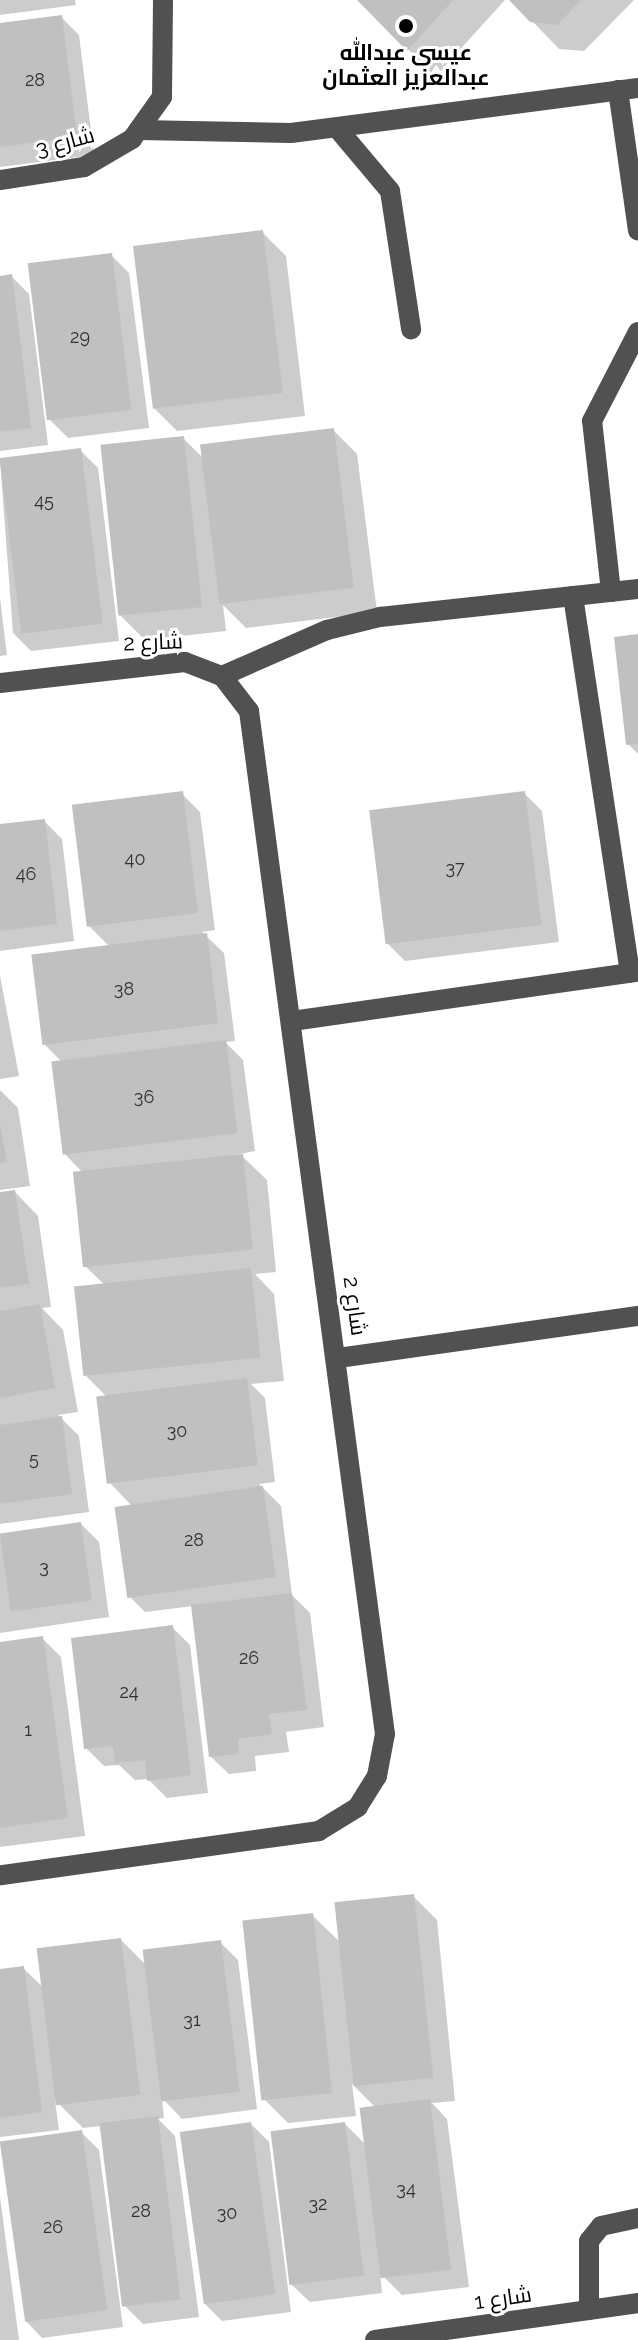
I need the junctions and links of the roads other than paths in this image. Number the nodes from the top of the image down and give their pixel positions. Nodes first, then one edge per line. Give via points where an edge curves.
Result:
1 (163, 0) edge
2 (628, 89) edge
3 (337, 128) junction
4 (139, 130) junction
5 (0, 180) edge
6 (638, 231) edge
7 (411, 329) dead end
8 (638, 332) edge
9 (638, 589) edge
10 (611, 592) junction
11 (573, 596) junction
12 (222, 676) junction
13 (0, 683) edge
14 (634, 973) edge
15 (292, 1021) junction
16 (638, 1316) edge
17 (338, 1358) junction
18 (0, 1875) edge
19 (638, 2218) edge
20 (638, 2303) edge
21 (589, 2310) junction
22 (522, 2319) junction
23 (375, 2340) edge
24 (526, 2340) edge

1 - 4 street, شارع 3 via 167,76
2 - 3 street
2 - 6 street
3 - 4 street via 240,136
3 - 7 street via 390,191
4 - 5 street, شارع 3 via 84,167
8 - 10 street via 592,421
9 - 10 street
10 - 11 street
11 - 12 street via 380,617 284,646
11 - 14 street
12 - 13 street, شارع 2 via 166,662
12 - 15 street, شارع 2 via 241,692 254,732
14 - 15 street
15 - 17 street, شارع 2
16 - 17 street
17 - 18 street, شارع 2 via 385,1707 377,1776 358,1807 319,1831 277,1841
19 - 21 street via 601,2226 589,2241
20 - 21 street, شارع 1
21 - 22 street, شارع 1
22 - 23 street, شارع 1
22 - 24 street

